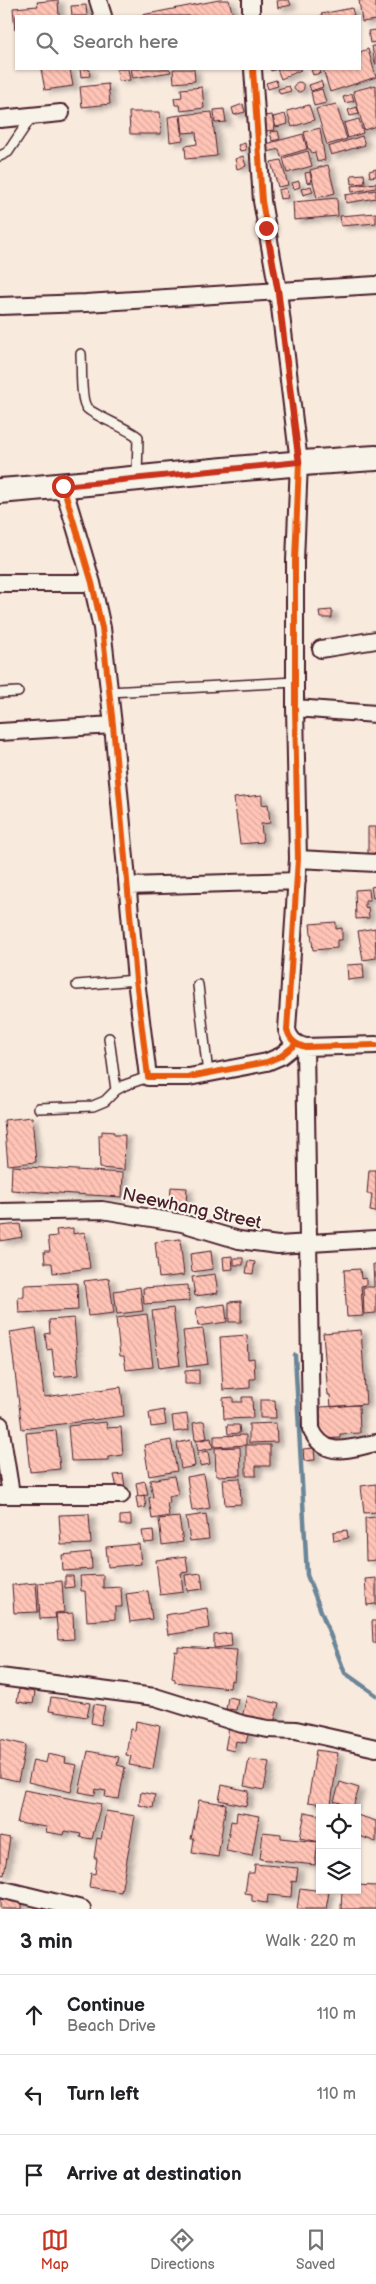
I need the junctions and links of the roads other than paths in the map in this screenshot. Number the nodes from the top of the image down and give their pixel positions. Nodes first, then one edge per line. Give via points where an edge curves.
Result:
1 (98, 0) edge
2 (251, 0) edge
3 (103, 15) edge
4 (252, 15) edge
5 (253, 70) edge
6 (60, 113) dead end
7 (32, 116) junction
8 (0, 119) edge
9 (0, 156) edge
10 (376, 285) edge
11 (278, 291) junction
12 (0, 306) edge
13 (81, 354) dead end
14 (376, 458) edge
15 (299, 462) junction
16 (137, 480) junction
17 (63, 486) junction
18 (0, 491) edge
19 (0, 583) edge
20 (92, 583) junction
21 (376, 640) edge
22 (321, 649) dead end
23 (295, 682) junction
24 (18, 692) dead end
25 (109, 692) junction
26 (0, 694) edge
27 (295, 708) junction
28 (376, 714) edge
29 (113, 726) junction
30 (0, 732) edge
31 (298, 860) junction
32 (376, 863) edge
33 (296, 881) junction
34 (128, 886) junction
35 (136, 980) junction
36 (77, 985) dead end
37 (198, 986) dead end
38 (110, 1038) dead end
39 (376, 1045) edge
40 (300, 1046) junction
41 (208, 1074) junction
42 (148, 1077) junction
43 (116, 1090) junction
44 (39, 1108) dead end
45 (0, 1212) edge
46 (376, 1239) edge
47 (306, 1245) junction
48 (0, 1425) edge
49 (376, 1443) edge
50 (5, 1495) edge
51 (121, 1495) dead end
52 (0, 1677) edge
53 (376, 1748) edge
54 (0, 1890) edge
55 (82, 1909) edge

1 - 3 street
2 - 4 street
5 - 11 street via 262,200
6 - 7 street
7 - 8 street
7 - 9 lane via 8,152
10 - 11 street
11 - 12 street via 86,304
11 - 15 street
13 - 16 lane via 84,402 88,410 128,428 138,437
14 - 15 street
15 - 16 street
15 - 23 street
16 - 17 street
17 - 18 street
17 - 20 street
19 - 20 street
20 - 25 street via 102,628
21 - 22 street
23 - 25 lane
23 - 27 street
24 - 26 lane
25 - 29 street
27 - 28 street
27 - 31 street
29 - 30 street
29 - 34 street
31 - 32 street
31 - 33 street
33 - 34 street
33 - 40 street via 287,1030 289,1037
34 - 35 street
35 - 36 lane
35 - 42 street
37 - 41 lane
38 - 43 lane
39 - 40 street
40 - 41 street via 267,1062
40 - 47 street
41 - 42 street via 189,1078
42 - 43 lane
43 - 44 lane via 105,1101 93,1106
45 - 47 street, Neewhang Street via 102,1210 182,1223 240,1240
46 - 47 street, Neewhang Street
47 - 49 street via 311,1429 325,1447 338,1451
48 - 50 street
50 - 51 street
52 - 53 street via 155,1696 242,1724 296,1730
54 - 55 street

